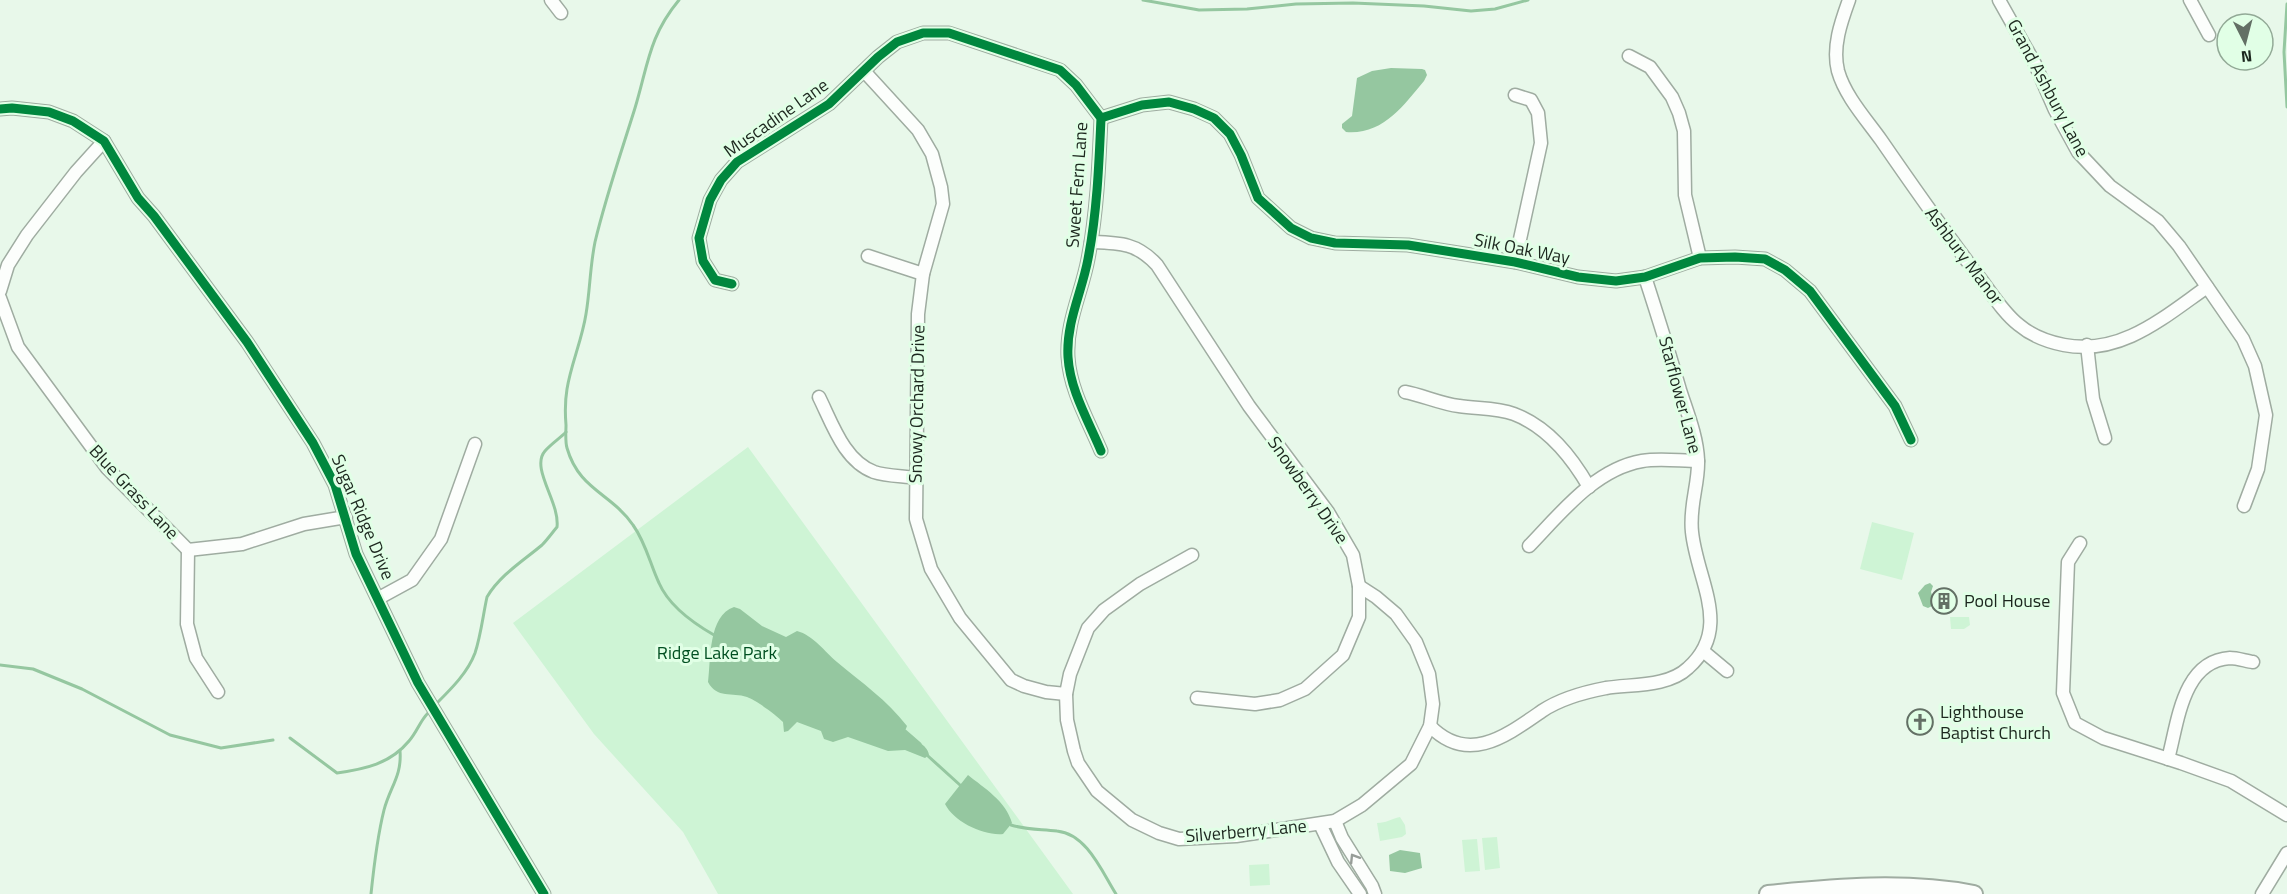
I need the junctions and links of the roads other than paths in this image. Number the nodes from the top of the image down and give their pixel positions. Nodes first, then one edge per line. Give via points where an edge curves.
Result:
1 (551, 0) edge
2 (1849, 0) edge
3 (1999, 0) edge
4 (2190, 0) edge
5 (561, 13) dead end
6 (2209, 35) dead end
7 (1629, 56) dead end
8 (864, 71) junction
9 (1515, 96) dead end
10 (0, 109) edge
11 (1101, 117) junction
12 (104, 141) junction
13 (1091, 242) junction
14 (868, 256) dead end
15 (1700, 258) junction
16 (1515, 262) junction
17 (923, 274) junction
18 (1645, 277) junction
19 (732, 284) dead end
20 (2207, 287) junction
21 (0, 291) edge
22 (0, 298) edge
23 (2087, 345) junction
24 (1405, 392) dead end
25 (819, 397) dead end
26 (2105, 438) dead end
27 (1911, 440) dead end
28 (475, 444) dead end
29 (1101, 451) dead end
30 (1698, 461) junction
31 (916, 478) junction
32 (1589, 487) junction
33 (2244, 506) dead end
34 (346, 517) junction
35 (2080, 543) dead end
36 (1529, 546) dead end
37 (188, 550) junction
38 (1192, 555) dead end
39 (1359, 586) junction
40 (379, 598) junction
41 (1703, 651) junction
42 (2253, 662) dead end
43 (1727, 671) dead end
44 (218, 692) dead end
45 (1066, 694) junction
46 (1197, 698) dead end
47 (1430, 726) junction
48 (2168, 759) junction
49 (2287, 815) edge
50 (1335, 821) junction
51 (1320, 824) junction
52 (2287, 853) edge
53 (1367, 877) junction
54 (1356, 890) edge
55 (544, 894) edge
56 (1375, 894) edge
57 (1768, 894) edge
58 (1974, 894) edge
59 (2262, 894) edge

1 - 5 street
2 - 23 street, Ashbury Manor via 1836,45 1838,70 1850,96 1942,227 2018,325 2040,338 2066,345
3 - 20 street, Grand Ashbury Lane via 2078,152 2110,186 2158,221
4 - 6 street
7 - 15 street via 1650,67 1679,113 1684,131 1685,195
8 - 11 street, Sweet Fern Lane via 897,42 923,33 949,33 1060,70
8 - 17 street, Snowy Orchard Drive via 918,130 939,173 943,204
8 - 19 street, Muscadine Lane via 829,104 736,162 721,180 710,200 699,238 703,261 715,280
9 - 16 street via 1531,100 1538,113 1541,143
10 - 12 street via 49,112 73,121
11 - 13 street, Sweet Fern Lane
11 - 16 street, Silk Oak Way via 1169,102 1214,118 1230,134 1258,198 1291,228 1311,238 1335,243 1408,245
12 - 21 street via 27,235 8,265
12 - 34 street, Sugar Ridge Drive via 138,198 241,333 313,443
13 - 29 street, Sweet Fern Lane via 1068,334 1068,358 1073,386
13 - 39 street, Snowberry Drive via 1125,244 1146,253 1157,265 1249,406 1328,512 1353,555
14 - 17 street
15 - 18 street, Silk Oak Way
15 - 27 street, Silk Oak Way via 1765,259 1810,291 1894,406
16 - 18 street, Silk Oak Way via 1578,277 1616,281
17 - 31 street, Snowy Orchard Drive via 918,314
18 - 30 street, Starflower Lane via 1692,425
20 - 23 street, Ashbury Manor via 2152,326 2121,341
20 - 33 street, Grand Ashbury Lane via 2243,339 2255,366 2266,416 2258,469
22 - 37 street, Blue Grass Lane via 18,347 107,468
23 - 26 street via 2093,399
24 - 32 street via 1458,406 1513,414 1538,426 1572,458
25 - 31 street via 844,446 859,463 875,472
28 - 40 street via 441,539 412,580
30 - 32 street via 1643,460 1620,467
30 - 41 street, Starflower Lane via 1691,509 1692,535 1710,609 1711,632
31 - 45 street, Snowy Orchard Drive via 916,519 930,569 960,618 1011,680
32 - 36 street
34 - 37 street, Blue Grass Lane via 304,524 242,544
34 - 40 street, Sugar Ridge Drive via 356,554
35 - 48 street via 2068,562 2064,693 2075,723 2103,738
37 - 44 street via 187,624 196,658
38 - 45 street, Silverberry Lane via 1104,610 1088,628
39 - 46 street, Snowberry Drive via 1359,617 1343,655 1305,689 1280,700 1255,704
39 - 47 street, Silverberry Lane via 1396,614 1416,642 1428,674 1433,704
40 - 55 street, Sugar Ridge Drive via 418,683
41 - 43 street
41 - 47 street, Starflower Lane via 1675,678 1603,689 1552,704 1500,739 1480,745 1441,737
42 - 48 street via 2219,660 2194,676 2186,689
45 - 51 street, Silverberry Lane via 1067,720 1078,763 1097,791 1132,820 1179,839 1236,836
47 - 50 street, Silverberry Lane via 1411,764 1362,805
48 - 49 street via 2231,781
50 - 51 street, Silverberry Lane
53 -> 50 street
51 - 54 street
52 - 59 street
53 - 54 street
53 - 56 street
57 - 58 highway via 1874,886

